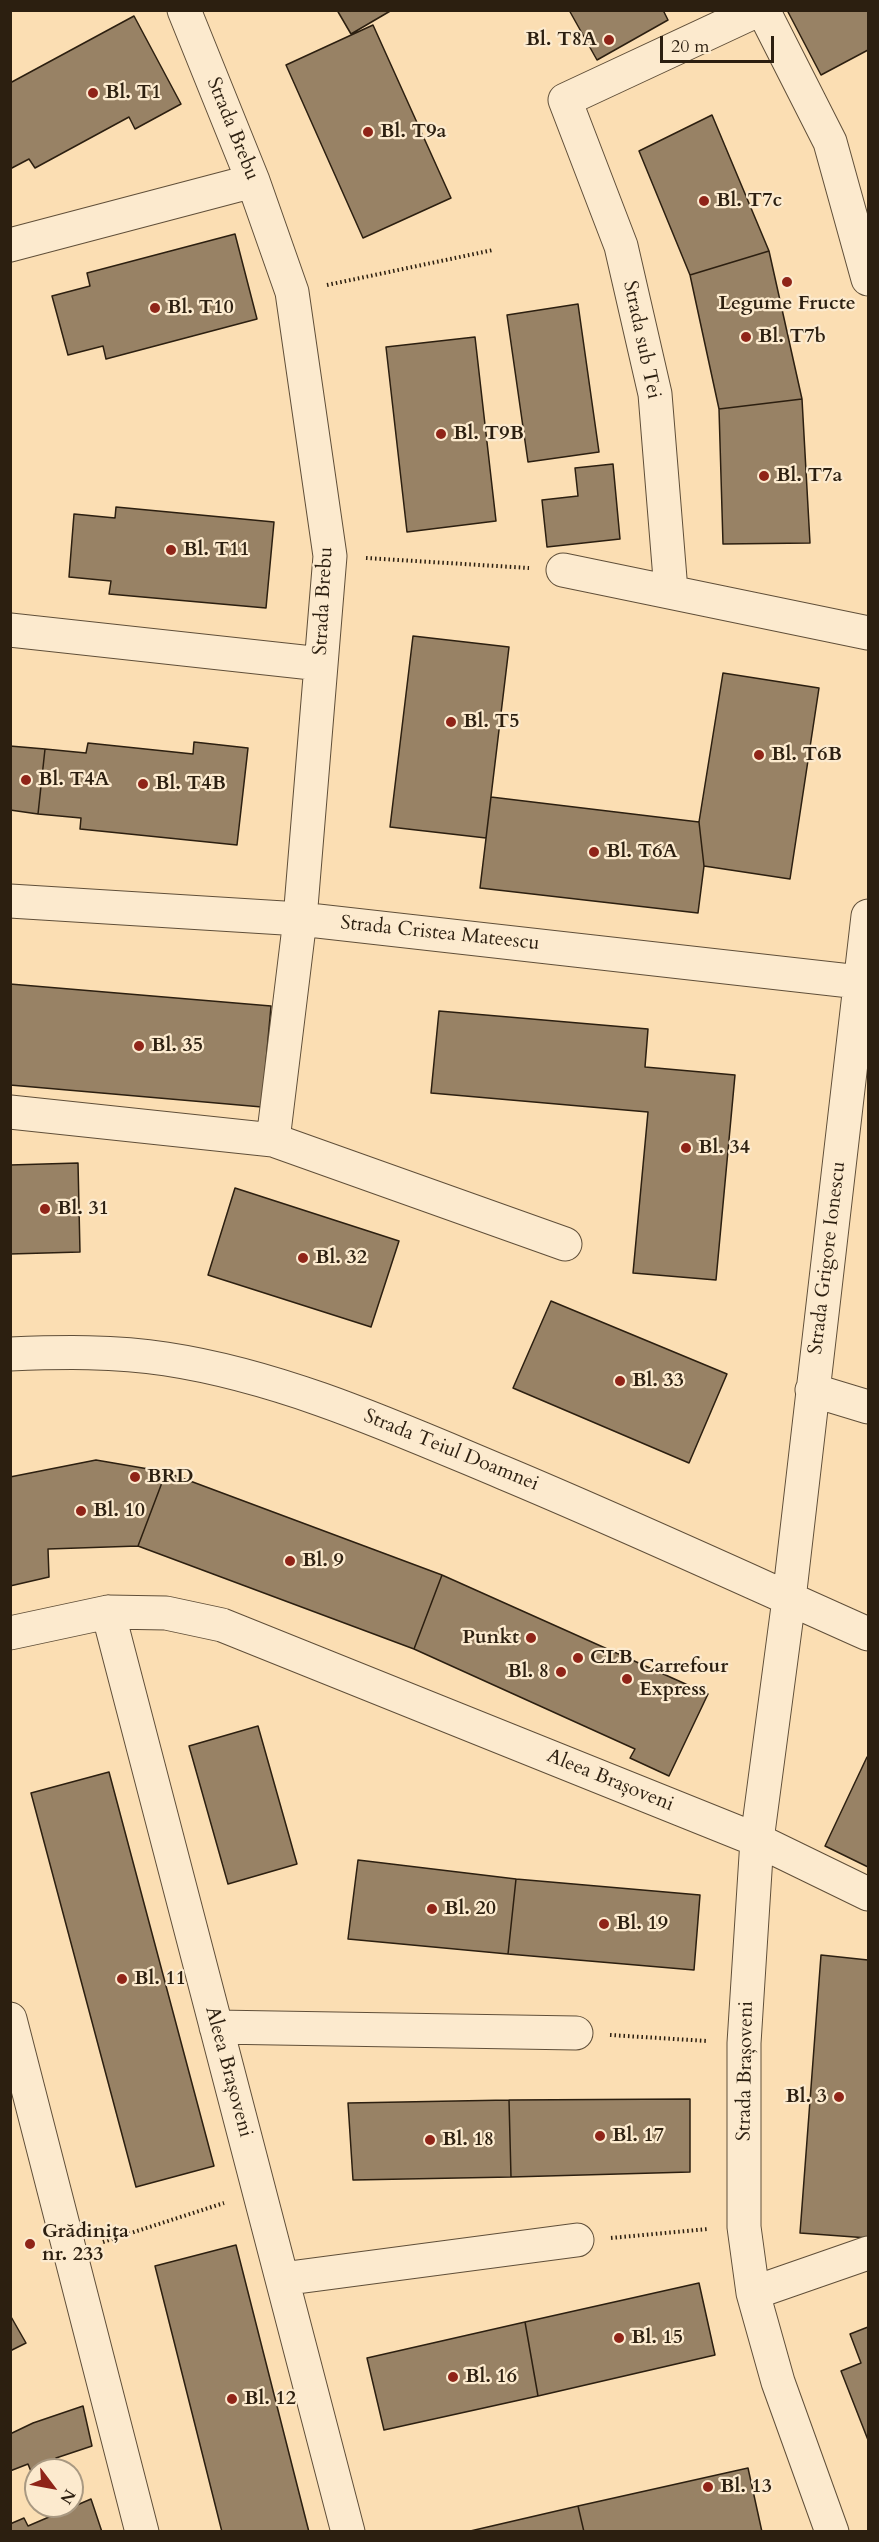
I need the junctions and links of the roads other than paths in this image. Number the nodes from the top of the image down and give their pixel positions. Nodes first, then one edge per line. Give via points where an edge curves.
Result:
1 (184, 10) edge
2 (758, 10) edge
3 (763, 10) edge
4 (252, 181) junction
5 (10, 245) edge
6 (868, 279) edge
7 (563, 570) road end
8 (672, 591) junction
9 (10, 630) edge
10 (868, 633) edge
11 (321, 664) junction
12 (10, 901) edge
13 (868, 916) edge
14 (300, 919) junction
15 (865, 982) edge
16 (10, 1112) edge
17 (273, 1140) junction
18 (565, 1244) dead end
19 (10, 1354) edge
20 (812, 1390) junction
21 (868, 1407) edge
22 (789, 1599) junction
23 (108, 1612) junction
24 (10, 1633) edge
25 (868, 1634) edge
26 (757, 1840) junction
27 (868, 1894) edge
28 (216, 2027) junction
29 (576, 2033) road end
30 (12, 2037) edge
31 (578, 2240) road end
32 (868, 2253) edge
33 (282, 2279) junction
34 (753, 2293) junction
35 (142, 2532) edge
36 (348, 2532) edge
37 (832, 2532) edge

1 - 4 street, Strada Brebu
2 - 8 street, Strada sub Tei via 566,100 621,246 655,394
3 - 6 street via 830,142
4 - 5 street
4 - 11 street, Strada Brebu via 292,292 330,556
7 - 8 street
8 - 10 street
9 - 11 street
11 - 14 street, Strada Brebu
12 - 14 street, Strada Cristea Mateescu
13 - 15 street, Strada Grigore Ionescu
14 - 15 street, Strada Cristea Mateescu
14 - 17 street, Strada Brebu
15 - 20 street, Strada Grigore Ionescu
16 - 17 street
17 - 18 street
19 - 22 street, Strada Teiul Doamnei via 95,1352 166,1359 291,1389 374,1418 552,1493
20 - 21 street
20 - 22 street, Strada Grigore Ionescu
22 - 25 street, Strada Teiul Doamnei
22 - 26 street, Strada Brașoveni
23 - 24 street, Aleea Brașoveni
23 - 26 street, Aleea Brașoveni via 166,1614 222,1625
23 - 28 street, Aleea Brașoveni
26 - 27 street, Aleea Brașoveni
26 - 34 street, Strada Brașoveni via 744,2043 744,2227
28 - 29 street
28 - 33 street, Aleea Brașoveni
30 - 35 street
31 - 33 street
32 - 34 street
33 - 36 street, Aleea Brașoveni
34 - 37 street, Strada Brașoveni via 778,2382

